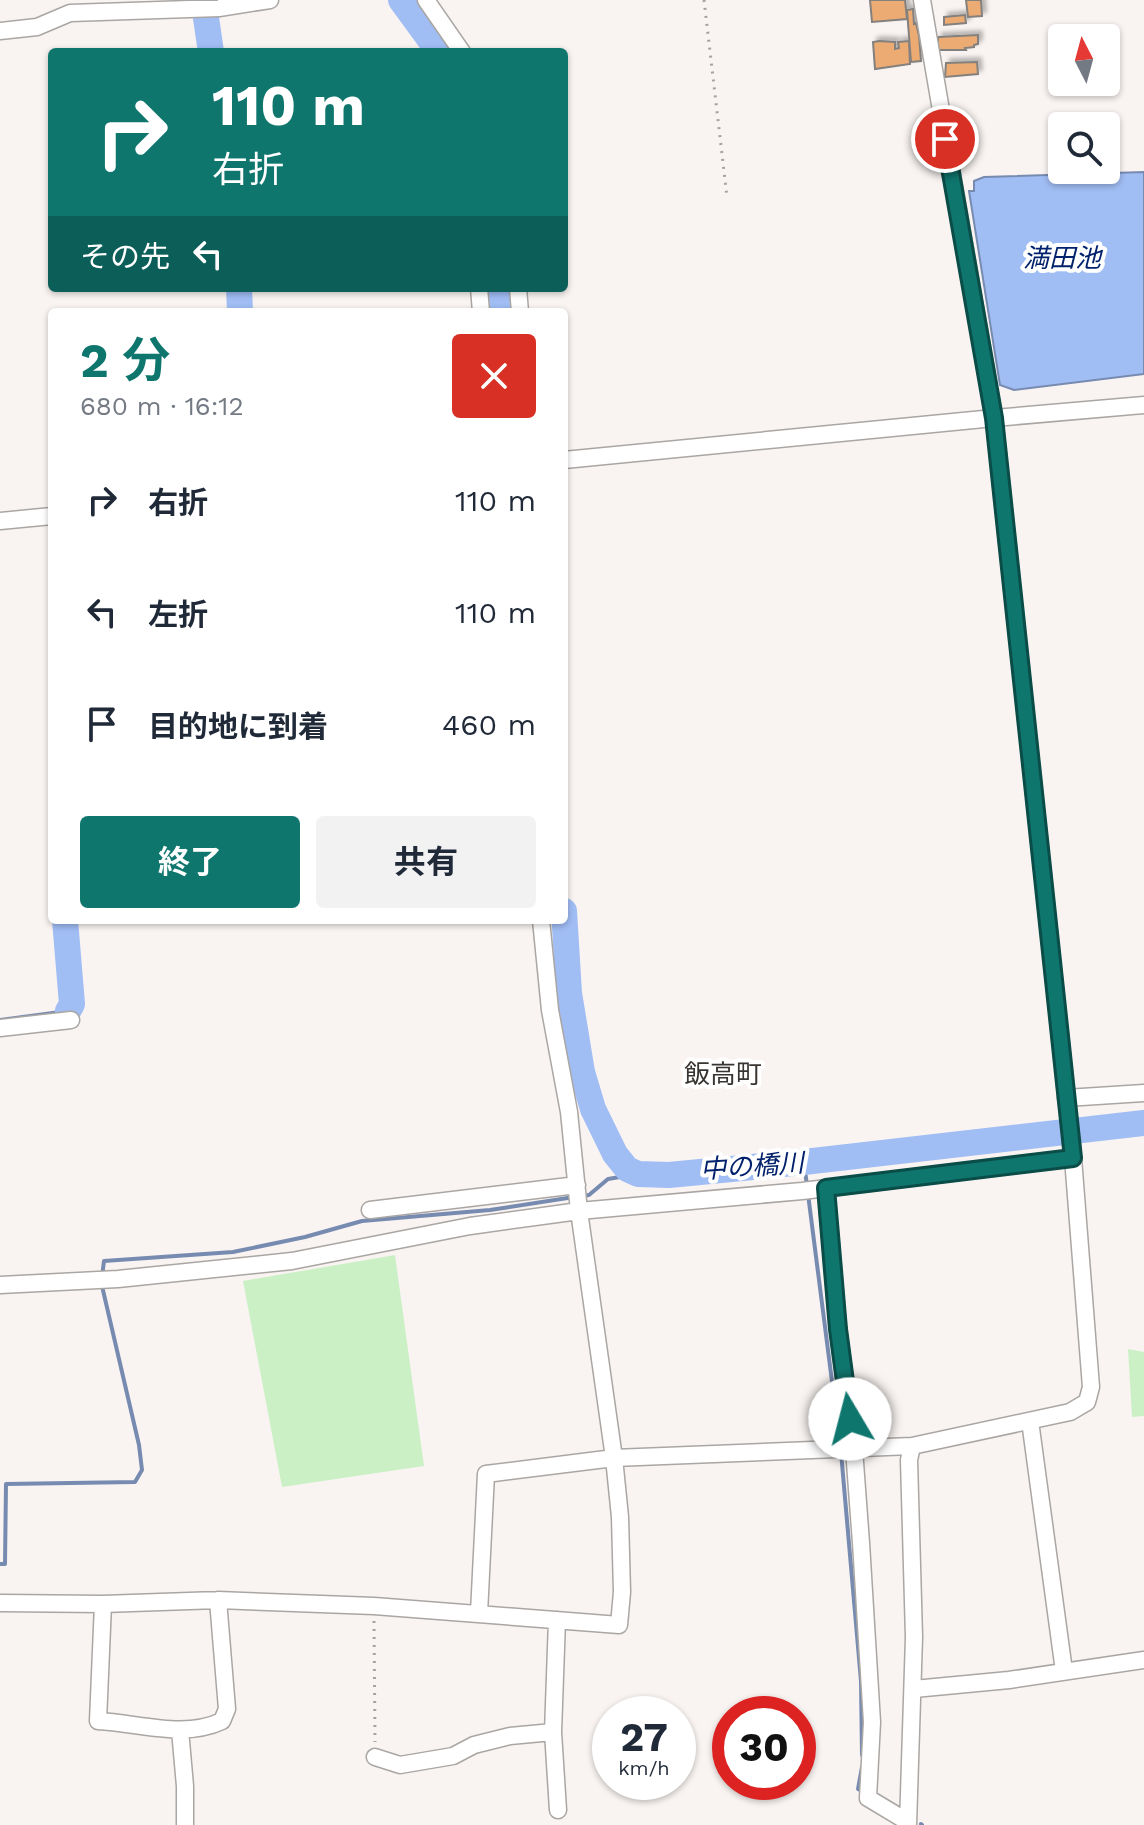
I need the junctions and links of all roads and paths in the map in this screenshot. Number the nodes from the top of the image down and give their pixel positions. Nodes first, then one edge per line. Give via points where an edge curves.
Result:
1 (270, 0) edge
2 (426, 0) edge
3 (704, 0) edge
4 (922, 0) edge
5 (0, 31) edge
6 (459, 48) edge
7 (727, 197) dead end
8 (1144, 405) edge
9 (994, 418) junction
10 (568, 460) edge
11 (48, 516) edge
12 (0, 521) edge
13 (541, 924) edge
14 (71, 1020) dead end
15 (0, 1028) edge
16 (1144, 1093) edge
17 (1067, 1105) junction
18 (1073, 1158) junction
19 (815, 1189) junction
20 (578, 1198) junction
21 (370, 1210) dead end
22 (469, 1213) junction
23 (0, 1285) edge
24 (1030, 1421) junction
25 (912, 1446) junction
26 (846, 1449) junction
27 (614, 1458) junction
28 (218, 1600) junction
29 (0, 1603) edge
30 (103, 1604) junction
31 (374, 1606) junction
32 (479, 1613) junction
33 (557, 1620) junction
34 (1144, 1660) edge
35 (1064, 1671) junction
36 (914, 1689) junction
37 (180, 1730) junction
38 (553, 1732) junction
39 (375, 1757) joint
40 (558, 1810) dead end
41 (908, 1824) edge
42 (185, 1825) edge

1 - 5 street via 219,8 70,13 37,27
2 - 6 street
3 - 7 path
4 - 9 street
8 - 9 street
9 - 10 street
9 - 17 street
11 - 12 street
13 - 20 street
14 - 15 street
16 - 17 street
17 - 18 street
18 - 19 street
18 - 24 street via 1091,1387 1087,1402 1070,1412
19 - 20 street
19 - 26 street via 838,1329
20 - 22 street
20 - 22 street
20 - 27 street
21 - 22 street
22 - 23 street via 292,1261
24 - 25 street
24 - 35 street
25 - 26 street
25 - 36 street
26 - 27 street
26 - 41 street via 872,1722 868,1798
27 - 32 street via 486,1474
27 - 33 street via 620,1517 619,1625
28 - 30 street
28 - 31 street
28 - 37 street via 227,1709 222,1721
29 - 30 street
30 - 37 street via 98,1721
31 - 32 street
31 - 39 path
32 - 33 street
33 - 38 street
34 - 35 street
35 - 36 street
36 - 41 street
37 - 42 street
38 - 39 street via 510,1736 453,1756 400,1765
38 - 40 street

